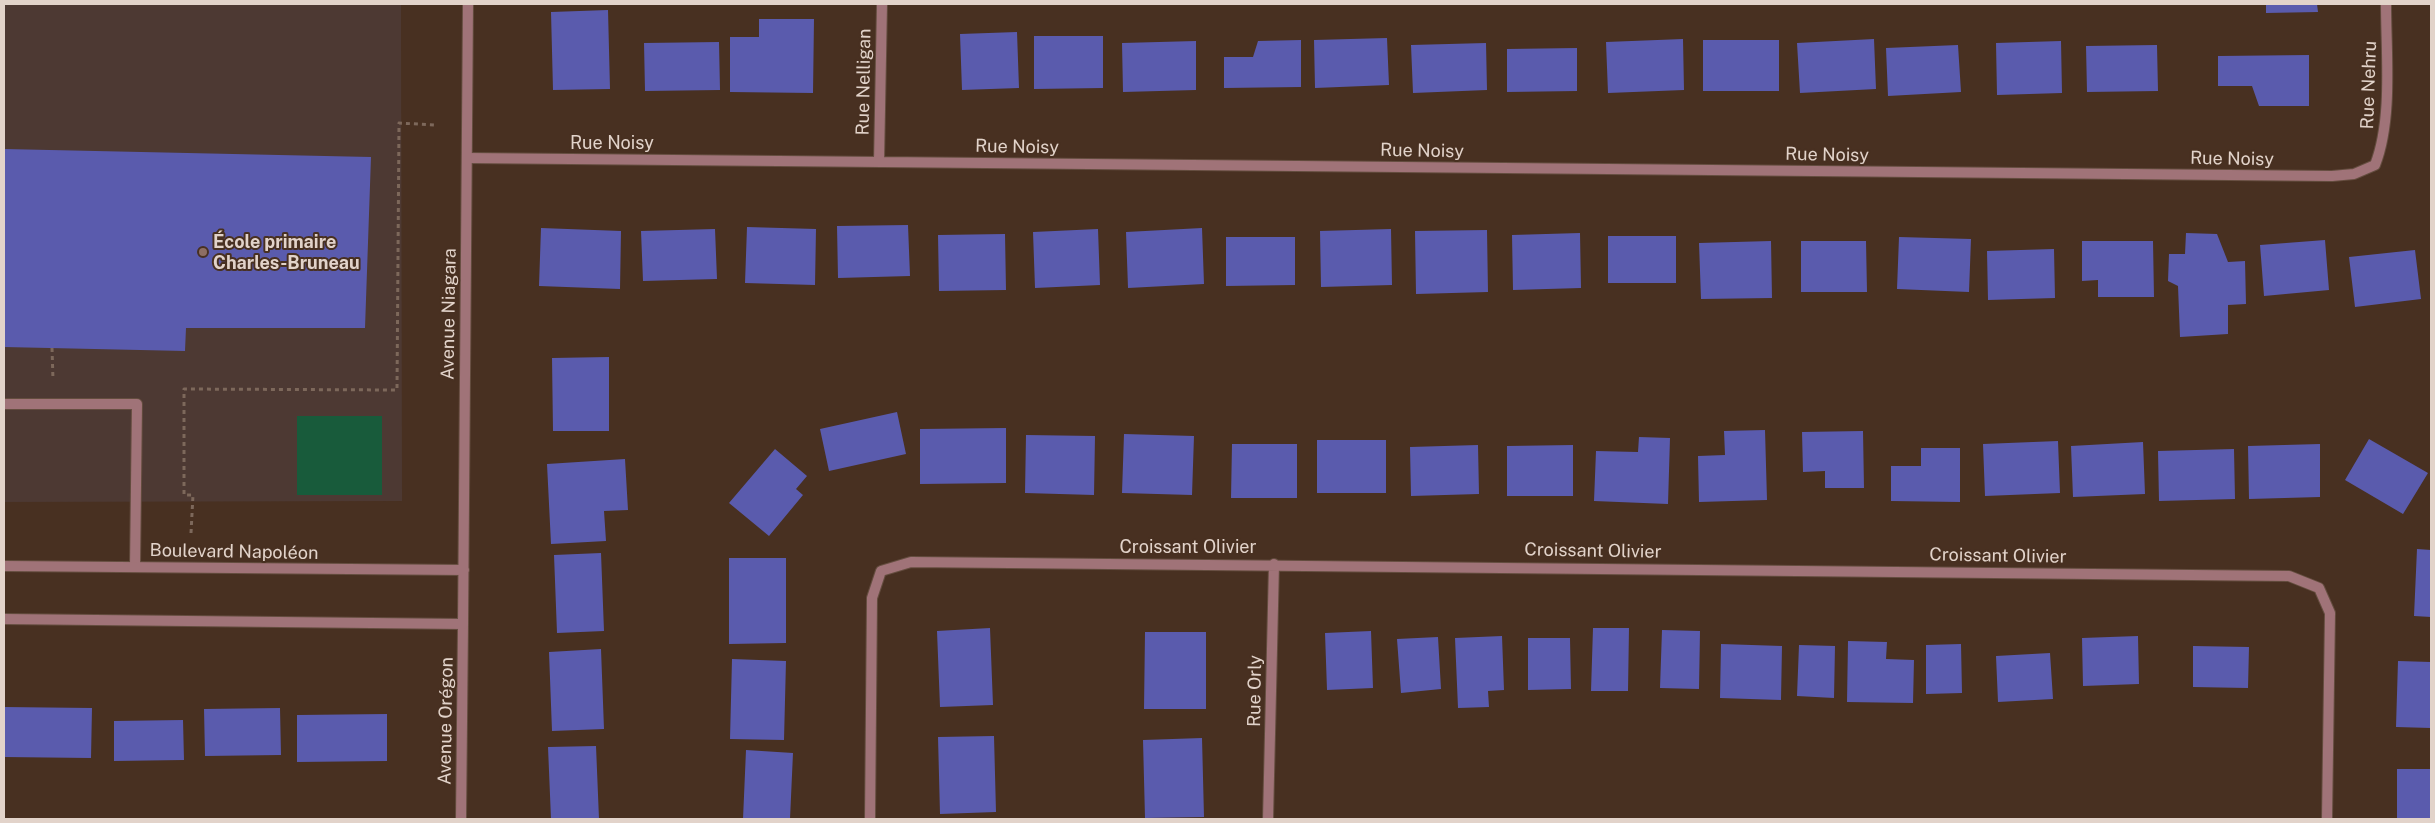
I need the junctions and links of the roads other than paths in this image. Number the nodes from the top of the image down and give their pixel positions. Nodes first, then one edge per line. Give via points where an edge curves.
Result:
1 (468, 4) edge
2 (882, 4) edge
3 (2386, 4) edge
4 (467, 158) junction
5 (879, 162) junction
6 (2375, 165) joint
7 (4, 404) edge
8 (1274, 564) junction
9 (4, 566) edge
10 (135, 567) junction
11 (464, 570) junction
12 (4, 619) edge
13 (463, 624) junction
14 (461, 819) edge
15 (870, 819) edge
16 (1268, 819) edge
17 (2327, 819) edge

1 - 4 street, Avenue Niagara
2 - 5 street, Rue Nelligan
3 - 6 street, Rue Nehru via 2386,120 2382,147
4 - 5 street, Rue Noisy
4 - 11 street, Avenue Niagara
5 - 6 street, Rue Noisy via 2332,176 2354,174
7 - 10 street via 137,404
8 - 15 street, Croissant Olivier via 910,562 881,571 872,598
8 - 16 street, Rue Orly
8 - 17 street, Croissant Olivier via 2289,576 2319,588 2330,613
9 - 10 street, Boulevard Napoléon
10 - 11 street, Boulevard Napoléon
11 - 13 street, Avenue Niagara
12 - 13 street
13 - 14 street, Avenue Orégon

